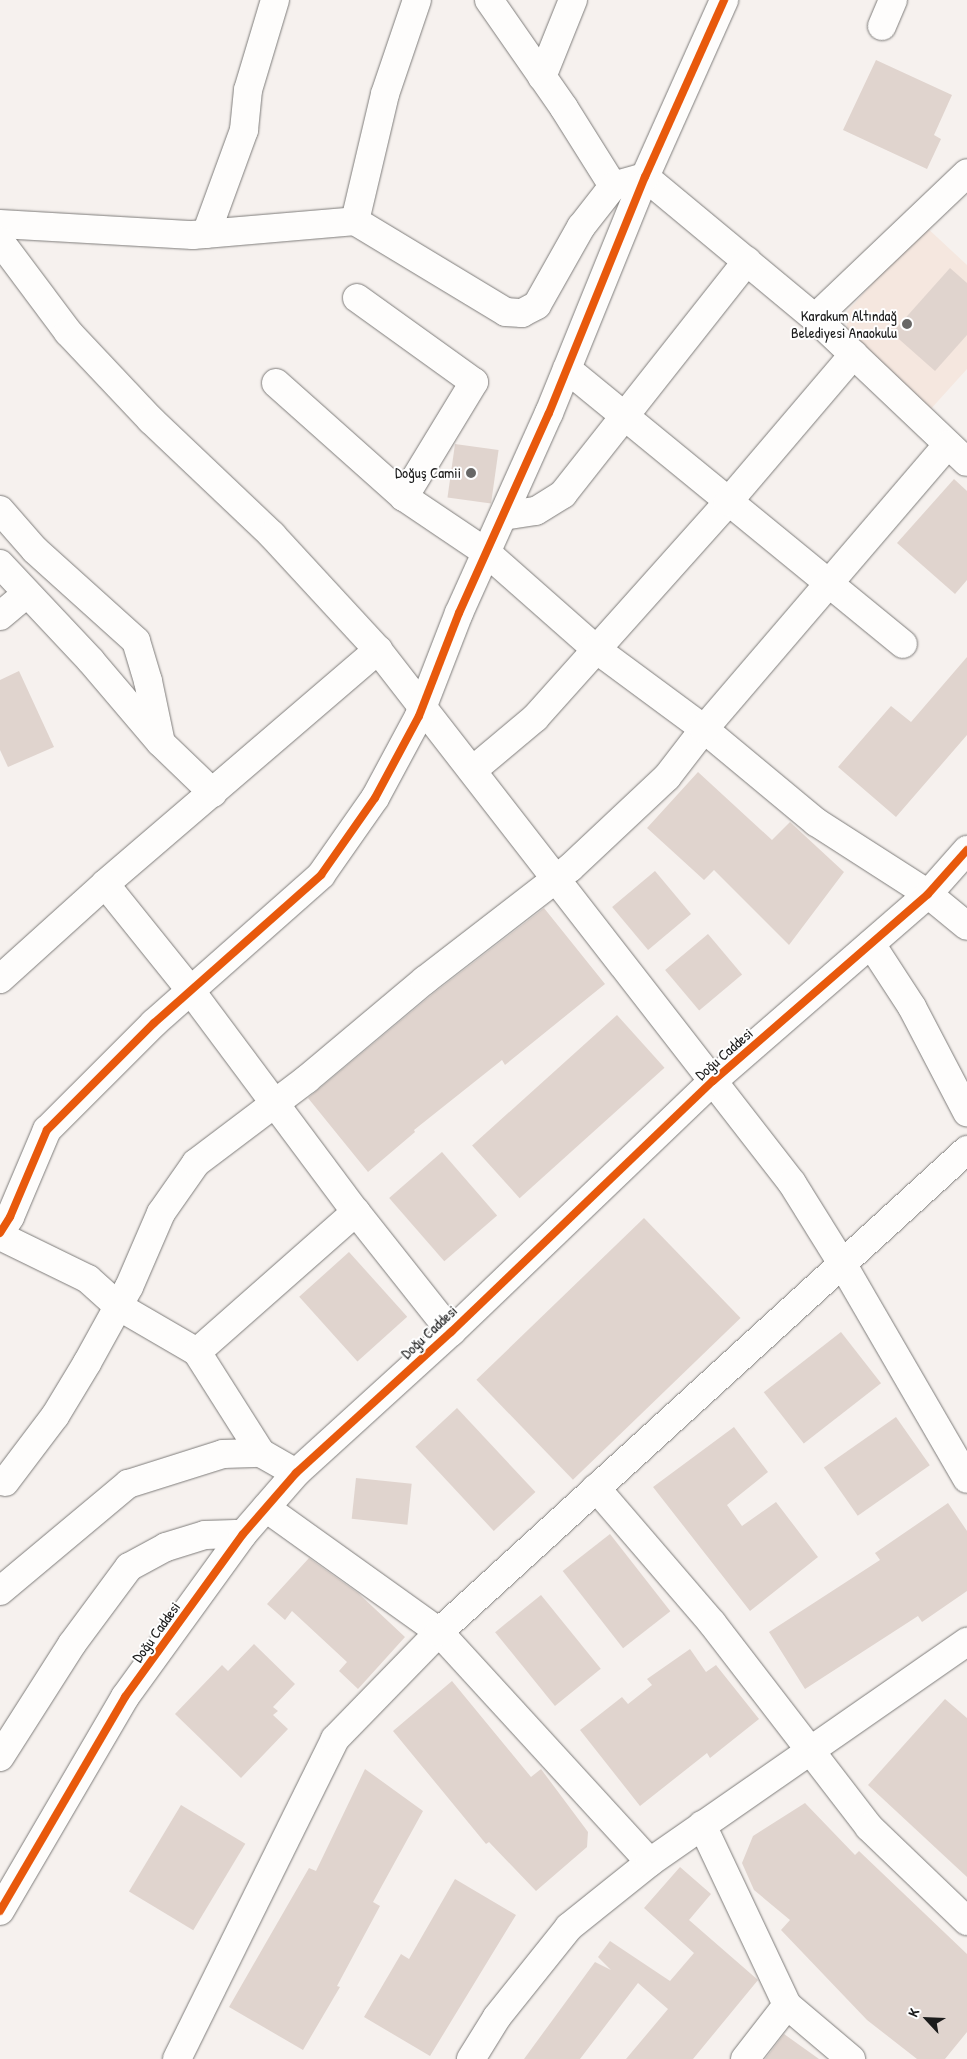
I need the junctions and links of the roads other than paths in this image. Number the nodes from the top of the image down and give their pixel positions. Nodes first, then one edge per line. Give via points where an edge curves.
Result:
1 (275, 0) edge
2 (417, 0) edge
3 (489, 0) edge
4 (573, 0) edge
5 (724, 0) edge
6 (893, 0) edge
7 (882, 26) dead end
8 (542, 77) junction
9 (967, 173) edge
10 (645, 177) junction
11 (613, 186) junction
12 (356, 221) junction
13 (0, 224) edge
14 (206, 234) junction
15 (0, 241) edge
16 (747, 261) junction
17 (357, 298) dead end
18 (815, 318) junction
19 (854, 354) junction
20 (567, 369) junction
21 (276, 382) dead end
22 (623, 415) junction
23 (957, 453) edge
24 (404, 498) junction
25 (728, 502) junction
26 (0, 510) edge
27 (503, 516) junction
28 (487, 553) junction
29 (0, 564) edge
30 (829, 584) junction
31 (27, 593) junction
32 (0, 616) edge
33 (903, 644) dead end
34 (596, 649) junction
35 (378, 650) junction
36 (423, 705) junction
37 (704, 729) junction
38 (161, 743) junction
39 (473, 770) junction
40 (213, 792) junction
41 (967, 850) edge
42 (557, 878) junction
43 (104, 884) junction
44 (928, 894) junction
45 (967, 926) edge
46 (871, 944) junction
47 (0, 979) edge
48 (191, 990) junction
49 (713, 1081) junction
50 (274, 1104) junction
51 (967, 1112) edge
52 (967, 1150) edge
53 (356, 1212) junction
54 (0, 1234) edge
55 (844, 1265) junction
56 (118, 1306) junction
57 (450, 1332) junction
58 (197, 1352) junction
59 (261, 1452) junction
60 (296, 1473) junction
61 (967, 1479) edge
62 (2, 1482) edge
63 (596, 1488) junction
64 (266, 1508) junction
65 (243, 1534) junction
66 (3, 1583) edge
67 (439, 1632) junction
68 (967, 1642) edge
69 (809, 1750) junction
70 (0, 1757) edge
71 (702, 1825) junction
72 (650, 1862) junction
73 (0, 1911) edge
74 (967, 1921) edge
75 (787, 2005) junction
76 (177, 2059) edge
77 (471, 2059) edge
78 (745, 2059) edge
79 (851, 2059) edge

1 - 14 street via 248,90 244,130
2 - 12 street via 385,94
3 - 8 street
4 - 8 street
5 - 10 street
6 - 7 street
8 - 11 street
9 - 18 street
10 - 11 street
10 - 16 street
10 - 20 street
11 - 12 street via 581,227 537,304 522,313 506,312
12 - 14 street
13 - 14 street
15 - 35 street via 68,332 151,420 272,536
16 - 18 street
16 - 22 street
17 - 24 street via 474,382
18 - 19 street
19 - 23 street
19 - 25 street
20 - 22 street
20 - 27 street
21 - 24 street
22 - 25 street
22 - 27 street via 563,494 536,511
23 - 30 street
24 - 28 street
25 - 30 street
25 - 34 street
26 - 38 street via 35,550 136,641
27 - 28 street
28 - 34 street
28 - 36 street
29 - 31 street
30 - 33 street
30 - 37 street
31 - 32 street
31 - 38 street
34 - 37 street
34 - 39 street via 535,718
35 - 36 street
35 - 40 street
36 - 39 street
36 - 48 street via 375,798 320,875
37 - 42 street via 667,777
37 - 44 street via 816,822
38 - 40 street
39 - 42 street
40 - 43 street
41 - 44 street, Doğu Caddesi
42 - 49 street
42 - 50 street
43 - 47 street
43 - 48 street
44 - 45 street
44 - 46 street, Doğu Caddesi
46 - 49 street, Doğu Caddesi
46 - 51 street via 912,1007
48 - 50 street
48 - 54 street via 47,1130
49 - 55 street via 792,1183
49 - 57 street, Doğu Caddesi
50 - 53 street
50 - 56 street via 196,1163 161,1213
52 - 55 street
53 - 57 street
53 - 58 street
54 - 56 street via 88,1279
55 - 61 street
55 - 63 street
56 - 58 street
56 - 62 street via 55,1416
57 - 60 street, Doğu Caddesi
58 - 59 street
59 - 60 street
59 - 66 street via 223,1454 128,1484
60 - 64 street, Doğu Caddesi
63 - 67 street
63 - 69 street via 712,1623
64 - 65 street, Doğu Caddesi
64 - 67 street
65 - 70 street via 205,1535 166,1547 130,1567 72,1644
65 - 73 street, Doğu Caddesi via 125,1696
67 - 72 street via 597,1808
67 - 76 street via 335,1740
68 - 69 street
69 - 71 street
69 - 74 street via 869,1827
71 - 72 street
71 - 75 street
72 - 77 street via 569,1928 497,2017
75 - 78 street
75 - 79 street

